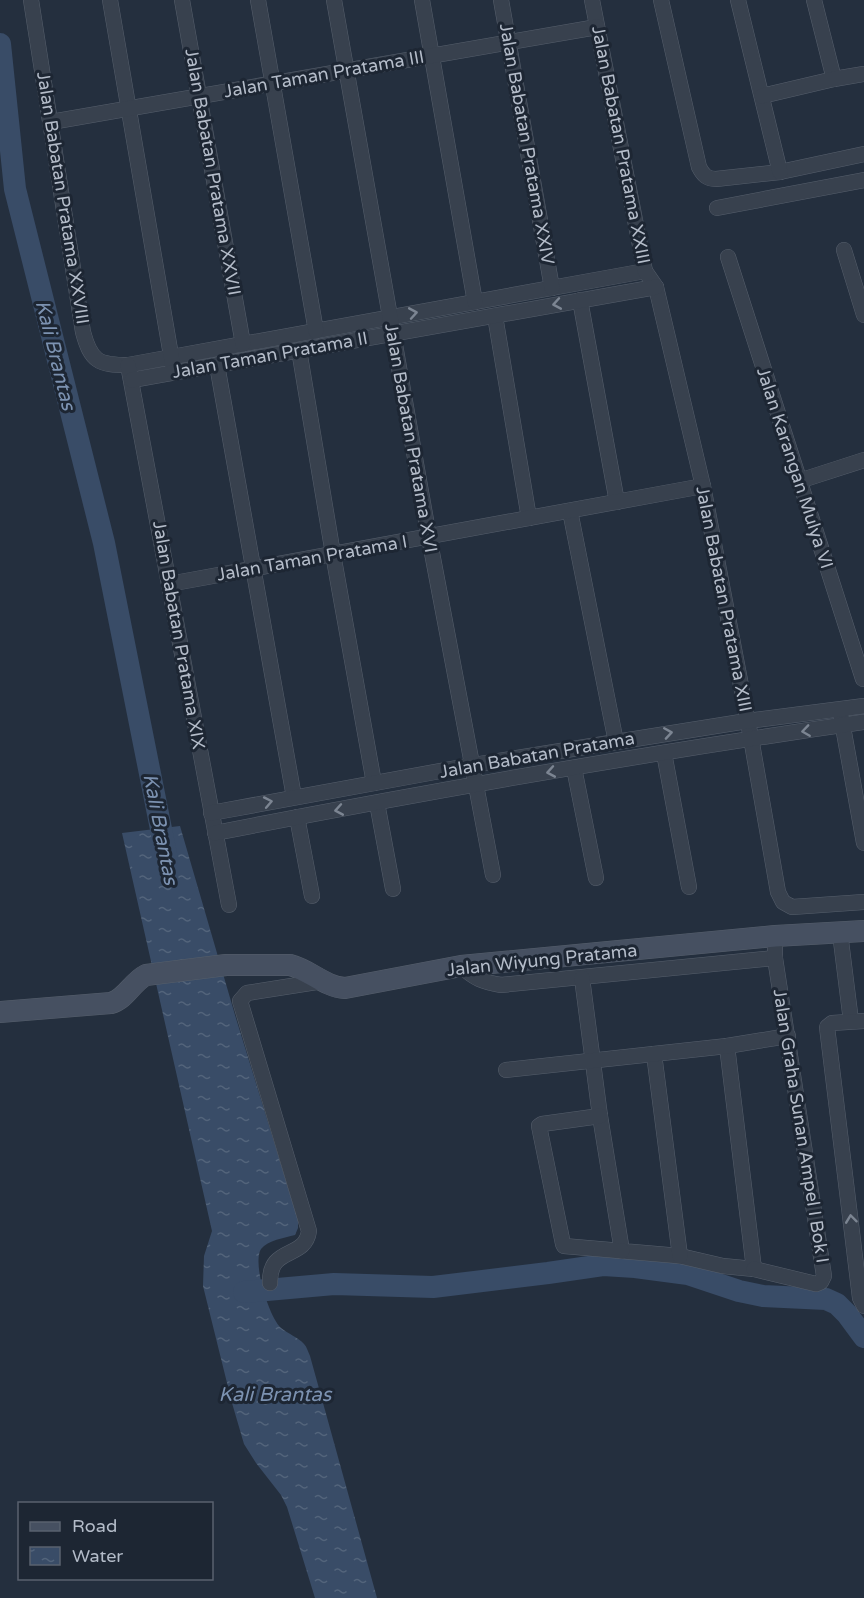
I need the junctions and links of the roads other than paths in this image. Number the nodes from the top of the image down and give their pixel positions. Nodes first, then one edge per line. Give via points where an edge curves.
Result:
1 (31, 0) edge
2 (110, 0) edge
3 (182, 0) edge
4 (258, 0) edge
5 (334, 0) edge
6 (422, 0) edge
7 (501, 0) edge
8 (592, 0) edge
9 (661, 0) edge
10 (738, 0) edge
11 (814, 0) edge
12 (597, 27) junction
13 (509, 42) junction
14 (432, 56) junction
15 (347, 70) junction
16 (864, 74) edge
17 (834, 79) junction
18 (273, 83) junction
19 (199, 96) junction
20 (762, 96) junction
21 (129, 108) junction
22 (51, 122) junction
23 (864, 154) edge
24 (780, 172) junction
25 (864, 180) edge
26 (717, 208) dead end
27 (844, 250) dead end
28 (728, 257) dead end
29 (645, 271) junction
30 (656, 287) junction
31 (552, 288) junction
32 (580, 300) junction
33 (475, 302) junction
34 (495, 315) junction
35 (864, 315) edge
36 (390, 318) junction
37 (316, 331) junction
38 (393, 334) junction
39 (243, 344) junction
40 (299, 350) junction
41 (173, 365) junction
42 (217, 365) junction
43 (130, 373) junction
44 (864, 460) edge
45 (800, 481) junction
46 (703, 486) junction
47 (616, 502) junction
48 (570, 511) junction
49 (529, 518) junction
50 (429, 537) junction
51 (333, 554) junction
52 (254, 569) junction
53 (169, 584) junction
54 (863, 679) edge
55 (864, 706) edge
56 (841, 718) junction
57 (747, 721) junction
58 (864, 722) edge
59 (751, 738) junction
60 (616, 742) junction
61 (664, 753) junction
62 (473, 765) junction
63 (574, 768) junction
64 (374, 783) junction
65 (477, 784) junction
66 (294, 797) junction
67 (377, 803) junction
68 (211, 813) junction
69 (297, 817) junction
70 (215, 833) junction
71 (864, 843) edge
72 (494, 875) dead end
73 (596, 878) dead end
74 (688, 887) dead end
75 (393, 889) dead end
76 (312, 896) dead end
77 (864, 902) edge
78 (229, 905) dead end
79 (864, 931) edge
80 (840, 933) junction
81 (775, 936) junction
82 (776, 958) junction
83 (461, 966) junction
84 (582, 978) junction
85 (323, 981) junction
86 (0, 1012) edge
87 (857, 1021) edge
88 (788, 1036) junction
89 (727, 1046) junction
90 (654, 1054) junction
91 (593, 1060) junction
92 (506, 1070) dead end
93 (600, 1116) junction
94 (622, 1251) junction
95 (680, 1256) junction
96 (754, 1269) junction
97 (270, 1282) dead end
98 (864, 1306) edge

1 - 22 street, Jalan Babatan Pratama XXVIII
2 - 21 street
3 - 19 street, Jalan Babatan Pratama XXVII
4 - 18 street
5 - 15 street, Jalan Babatan Pratama XVI
6 - 14 street
7 - 13 street, Jalan Babatan Pratama XXIV
8 - 12 street, Jalan Babatan Pratama XXIII
9 - 24 street via 699,166 705,177
10 - 20 street
11 - 17 street
12 - 13 street, Jalan Taman Pratama III
12 - 29 street, Jalan Babatan Pratama XXIII
13 - 14 street, Jalan Taman Pratama III
13 - 31 street, Jalan Babatan Pratama XXIV
14 - 15 street, Jalan Taman Pratama III
14 - 33 street
15 - 18 street, Jalan Taman Pratama III
15 - 36 street, Jalan Babatan Pratama XVI
16 - 17 street
17 - 20 street
18 - 19 street, Jalan Taman Pratama III
18 - 37 street
19 - 21 street, Jalan Taman Pratama III
19 - 39 street, Jalan Babatan Pratama XXVII
20 - 24 street
21 - 22 street, Jalan Taman Pratama III
21 - 41 street
22 - 43 street, Jalan Babatan Pratama XXVIII via 86,344 99,361
23 - 24 street
25 - 26 street
27 - 35 street
28 - 45 street, Jalan Karangan Mulya VI
29 - 30 street, Jalan Babatan Pratama XXIII
29 - 31 street, Jalan Taman Pratama II
30 - 32 street, Jalan Taman Pratama II
30 - 46 street, Jalan Babatan Pratama XIII
31 - 33 street, Jalan Taman Pratama II
32 -> 34 street, Jalan Taman Pratama II
32 - 47 street
36 -> 33 street, Jalan Taman Pratama II
34 - 38 street, Jalan Taman Pratama II
34 - 49 street
36 - 37 street, Jalan Taman Pratama II
36 - 38 street, Jalan Babatan Pratama XVI
37 - 39 street, Jalan Taman Pratama II
38 - 40 street, Jalan Taman Pratama II
38 - 50 street, Jalan Babatan Pratama XVI
39 - 41 street, Jalan Taman Pratama II
40 - 42 street, Jalan Taman Pratama II
40 - 51 street
41 - 42 street, Jalan Taman Pratama II
41 - 43 street, Jalan Taman Pratama II
42 - 52 street
43 - 53 street, Jalan Babatan Pratama XIX
44 - 45 street
45 - 54 street, Jalan Karangan Mulya VI
46 - 47 street, Jalan Taman Pratama I
46 - 57 street, Jalan Babatan Pratama XIII
47 - 48 street, Jalan Taman Pratama I
48 - 49 street, Jalan Taman Pratama I
48 - 60 street
49 - 50 street, Jalan Taman Pratama I
50 - 51 street, Jalan Taman Pratama I
50 - 62 street, Jalan Babatan Pratama XVI
51 - 52 street, Jalan Taman Pratama I
51 - 64 street
52 - 53 street, Jalan Taman Pratama I
52 - 66 street
53 - 68 street, Jalan Babatan Pratama XIX
55 - 56 street, Jalan Babatan Pratama
56 - 57 street, Jalan Babatan Pratama
56 - 58 street, Jalan Babatan Pratama
56 -> 59 street, Jalan Babatan Pratama
56 - 71 street
57 - 59 street, Jalan Babatan Pratama XIII
60 -> 57 street, Jalan Babatan Pratama
59 - 61 street, Jalan Babatan Pratama
59 - 77 street, Jalan Babatan Pratama XIII via 783,902 792,907
60 - 62 street, Jalan Babatan Pratama
61 - 63 street, Jalan Babatan Pratama
61 - 74 street
62 - 64 street, Jalan Babatan Pratama
62 - 65 street, Jalan Babatan Pratama XVI
63 -> 65 street, Jalan Babatan Pratama
63 - 73 street
64 - 66 street, Jalan Babatan Pratama
65 - 67 street, Jalan Babatan Pratama
65 - 72 street, Jalan Babatan Pratama XVI
68 -> 66 street, Jalan Babatan Pratama
67 -> 69 street, Jalan Babatan Pratama
67 - 75 street
68 - 70 street, Jalan Babatan Pratama XIX
69 - 70 street, Jalan Babatan Pratama
69 - 76 street
70 - 78 street, Jalan Babatan Pratama XIX
79 - 80 street, Jalan Wiyung Pratama
80 - 81 street, Jalan Wiyung Pratama
80 - 87 street
81 - 82 street, Jalan Graha Sunan Ampel I Bok I
81 - 83 street, Jalan Wiyung Pratama
82 - 84 street
82 - 88 street, Jalan Graha Sunan Ampel I Bok I
83 - 84 street via 472,976 501,985
83 - 85 street, Jalan Wiyung Pratama via 345,988
84 - 91 street
85 - 86 street, Jalan Wiyung Pratama via 290,965 226,965 146,975 115,1003
85 - 97 street via 247,993 240,1001 309,1231 304,1243 274,1262
98 -> 87 street via 827,1028 832,1023
88 - 89 street
88 - 96 street, Jalan Graha Sunan Ampel I Bok I via 824,1276 816,1284
89 - 90 street
89 - 96 street
90 - 91 street
90 - 95 street
91 - 92 street
91 - 93 street
93 - 94 street
93 - 94 street via 539,1126 564,1246
94 - 95 street
95 - 96 street

